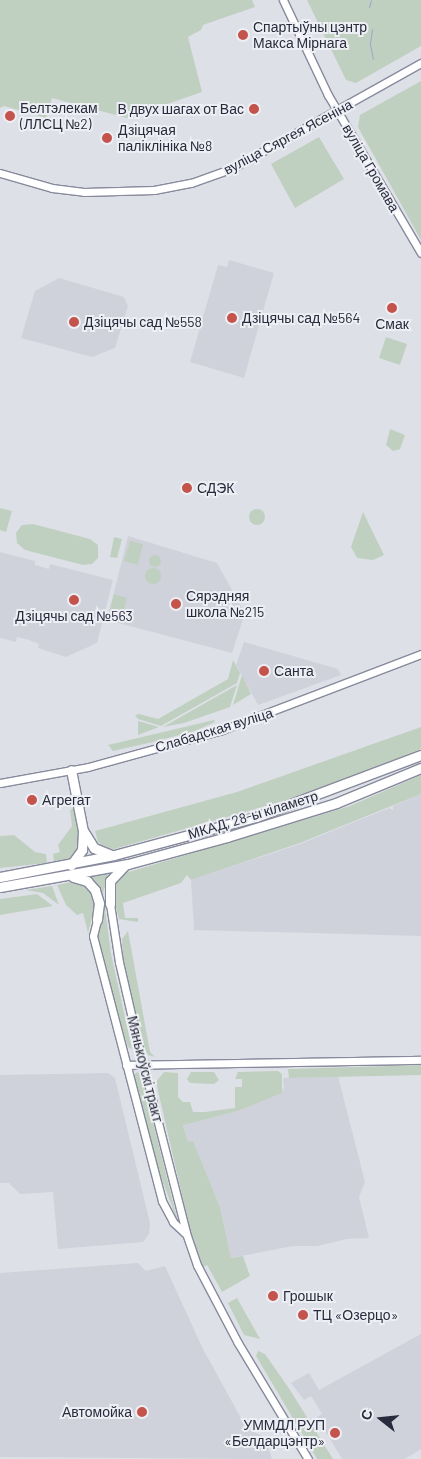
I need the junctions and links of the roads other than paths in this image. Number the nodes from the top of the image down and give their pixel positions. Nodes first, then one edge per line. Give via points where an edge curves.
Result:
1 (283, 0) edge
2 (421, 63) edge
3 (337, 111) junction
4 (0, 173) edge
5 (421, 253) edge
6 (421, 654) edge
7 (421, 755) edge
8 (421, 768) edge
9 (71, 770) junction
10 (0, 783) edge
11 (83, 831) junction
12 (114, 855) junction
13 (128, 864) junction
14 (71, 865) junction
15 (68, 876) junction
16 (0, 877) edge
17 (0, 887) edge
18 (110, 904) joint
19 (97, 920) joint
20 (421, 1060) edge
21 (126, 1065) junction
22 (144, 1065) junction
23 (186, 1233) junction
24 (308, 1459) edge

1 - 3 street, вуліца Громава
2 - 3 street, вуліца Сяргея Ясеніна
3 - 4 street, вуліца Сяргея Ясеніна via 233,168 183,185 154,190 84,192 52,188
3 - 5 street, вуліца Громава
6 - 9 street, Слабадская вуліца via 222,730
7 - 12 highway, МКАД, 28-ы кіламетр via 256,817
8 - 13 highway, МКАД, 28-ы кіламетр via 327,806
9 - 10 street, Слабадская вуліца
9 - 11 highway
11 - 12 highway via 94,848
11 - 14 highway via 82,850
12 - 14 highway, МКАД, 28-ы кіламетр
13 - 15 highway, МКАД, 28-ы кіламетр
13 - 18 highway via 116,871 110,881
14 - 16 highway, МКАД, 28-ы кіламетр
15 - 17 highway, МКАД, 28-ы кіламетр
15 - 19 highway via 87,881 95,890 99,903
18 - 22 street, Мянькоўскі тракт via 119,962
19 - 21 street, Мянькоўскі тракт via 93,936
20 - 22 street
21 - 22 street
21 - 23 street, Мянькоўскі тракт via 162,1201 173,1222
22 - 23 street, Мянькоўскі тракт
23 - 24 street, Мянькоўскі тракт via 197,1265 221,1312

